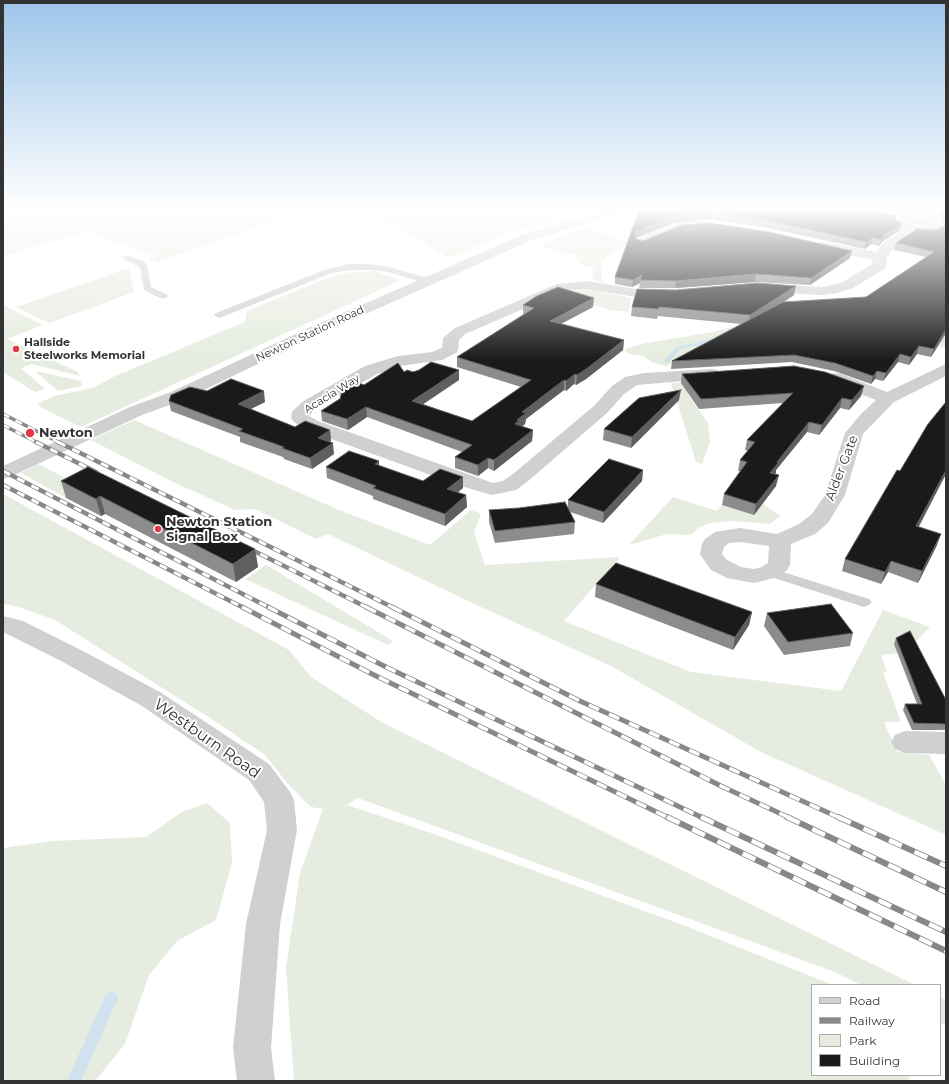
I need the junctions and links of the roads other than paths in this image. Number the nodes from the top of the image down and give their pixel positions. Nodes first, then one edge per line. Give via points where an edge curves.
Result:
1 (129, 259) edge
2 (478, 259) edge
3 (880, 259) edge
4 (428, 281) junction
5 (747, 287) edge
6 (682, 293) edge
7 (163, 296) dead end
8 (219, 315) dead end
9 (946, 369) edge
10 (729, 373) edge
11 (821, 374) edge
12 (888, 398) junction
13 (3, 473) edge
14 (780, 541) junction
15 (770, 572) junction
16 (864, 602) dead end
17 (3, 624) edge
18 (905, 742) dead end
19 (946, 743) edge
20 (256, 1081) edge

1 - 7 lane via 144,267 147,288
2 - 4 street, Newton Station Road
3 - 5 street via 879,266 837,289 811,291
4 - 8 lane via 389,270 350,267 330,271
4 - 13 street, Newton Station Road
6 - 10 street, Acacia Way via 636,293 587,285 562,287 460,331 451,338 450,350 436,357 398,361 371,370 308,406 301,412 300,418 311,426 492,489 509,486 520,478 631,381
9 - 12 street, Alder Gate
11 - 12 street
12 - 14 street, Alder Gate via 854,433 834,495 820,518 808,529
14 - 15 street via 779,565
14 - 15 street via 740,535 723,537 713,544 711,554 719,565 735,573 754,576
15 - 16 lane
17 - 20 street, Westburn Road via 63,652 151,699 259,772 279,800 282,830 263,924 252,1048
18 - 19 street

